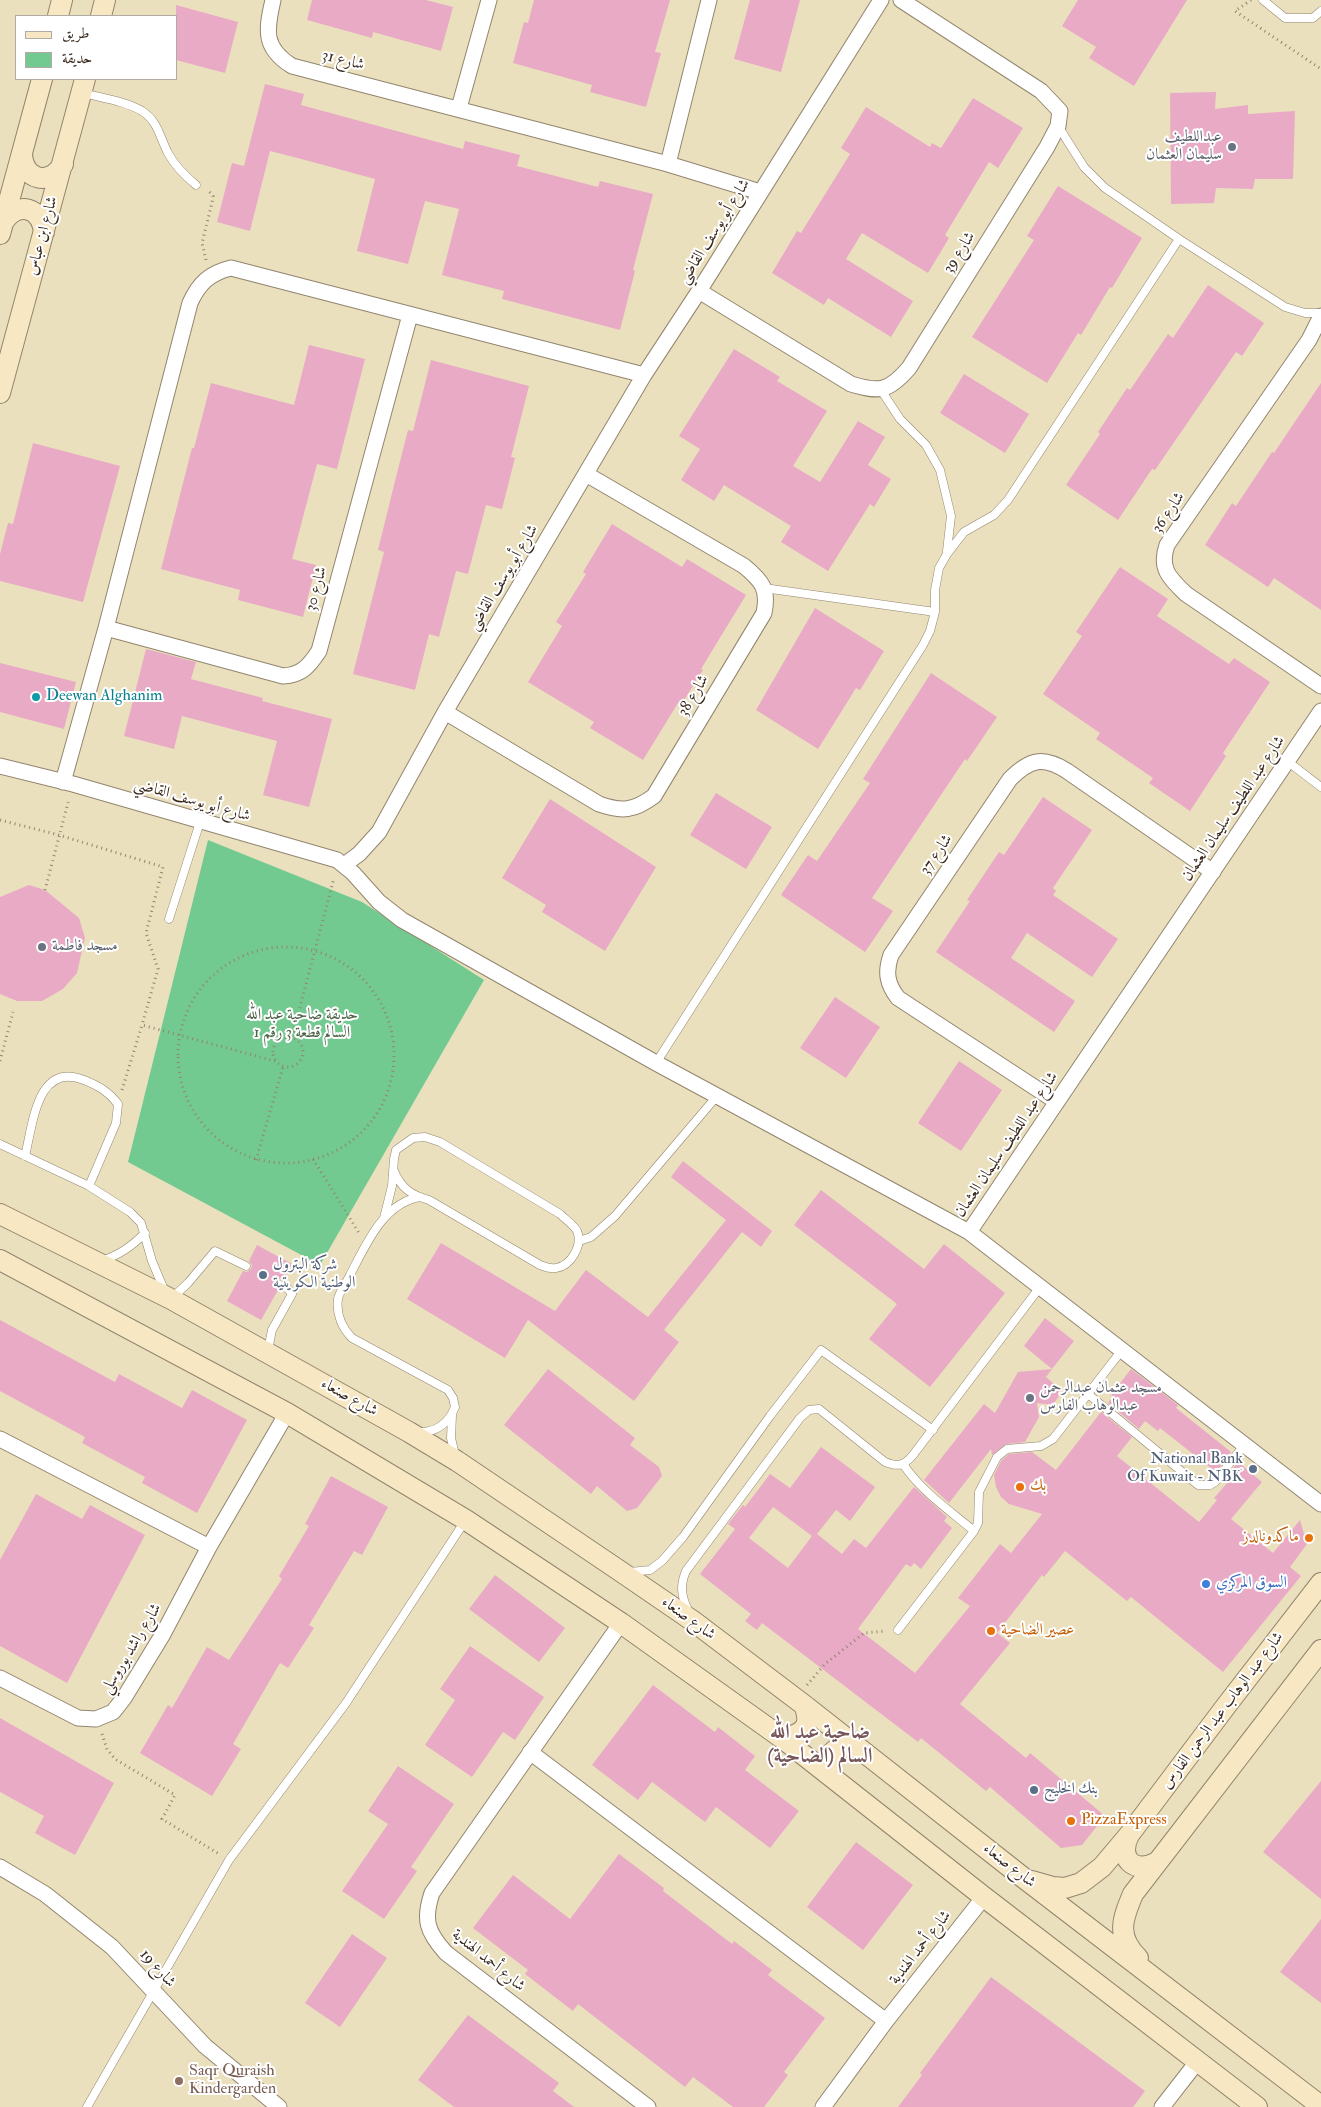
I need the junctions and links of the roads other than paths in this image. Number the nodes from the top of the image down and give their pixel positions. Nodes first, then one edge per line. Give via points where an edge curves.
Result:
1 (62, 0) edge
2 (105, 0) edge
3 (273, 0) edge
4 (490, 0) edge
5 (709, 0) edge
6 (881, 0) edge
7 (901, 0) edge
8 (1263, 0) edge
9 (1321, 11) edge
10 (58, 15) edge
11 (101, 15) edge
12 (42, 80) edge
13 (83, 86) edge
14 (459, 108) junction
15 (1058, 126) junction
16 (22, 154) junction
17 (63, 164) junction
18 (668, 164) junction
19 (196, 185) road end
20 (760, 192) junction
21 (2, 228) edge
22 (44, 232) junction
23 (1180, 239) junction
24 (699, 291) junction
25 (1321, 314) edge
26 (410, 315) junction
27 (644, 375) junction
28 (881, 390) junction
29 (0, 394) edge
30 (586, 474) junction
31 (947, 554) junction
32 (764, 588) junction
33 (935, 612) junction
34 (106, 628) junction
35 (1321, 686) edge
36 (1321, 711) edge
37 (445, 712) junction
38 (1287, 761) junction
39 (0, 766) edge
40 (68, 783) junction
41 (1321, 787) edge
42 (200, 822) junction
43 (344, 865) junction
44 (1213, 872) junction
45 (168, 919) dead end
46 (656, 1063) junction
47 (717, 1096) junction
48 (1057, 1102) junction
49 (0, 1144) edge
50 (25, 1156) junction
51 (394, 1171) junction
52 (89, 1186) junction
53 (420, 1197) junction
54 (0, 1214) edge
55 (384, 1218) junction
56 (969, 1232) junction
57 (145, 1233) junction
58 (579, 1241) junction
59 (0, 1260) edge
60 (97, 1262) junction
61 (246, 1266) dead end
62 (280, 1285) dead end
63 (1040, 1287) junction
64 (169, 1298) junction
65 (1122, 1350) junction
66 (267, 1352) junction
67 (1088, 1394) junction
68 (287, 1413) junction
69 (452, 1415) junction
70 (933, 1430) junction
71 (409, 1432) junction
72 (0, 1439) edge
73 (1245, 1444) junction
74 (457, 1460) junction
75 (904, 1464) junction
76 (1320, 1502) edge
77 (466, 1520) junction
78 (974, 1531) junction
79 (209, 1547) junction
80 (620, 1571) junction
81 (1321, 1582) edge
82 (693, 1621) junction
83 (621, 1623) junction
84 (898, 1630) road end
85 (1321, 1650) edge
86 (0, 1678) edge
87 (800, 1702) junction
88 (782, 1738) junction
89 (858, 1748) junction
90 (530, 1752) junction
91 (831, 1776) junction
92 (1130, 1835) junction
93 (1157, 1862) junction
94 (0, 1867) edge
95 (1025, 1880) junction
96 (984, 1897) junction
97 (1164, 1984) junction
98 (154, 1993) junction
99 (886, 2021) junction
100 (1197, 2062) junction
101 (1321, 2106) edge
102 (87, 2107) edge
103 (279, 2107) edge
104 (648, 2107) edge
105 (823, 2107) edge
106 (1162, 2107) edge
107 (1257, 2107) edge

1 - 10 main road
2 - 11 main road
3 - 14 street, شارع 31 via 267,34 275,53 292,66
4 - 14 street
5 - 18 street
6 - 20 street, شارع أبو يوسف القاضي
7 - 15 street via 1041,91 1060,111
8 - 9 lane via 1285,18 1312,18
12 - 16 main road
13 - 17 main road, شارع ابن عباس
13 - 19 lane via 143,112 159,129 176,165
14 - 18 street, شارع 31
15 - 23 lane via 1084,167 1099,183
15 - 28 street, شارع 39 via 909,368 890,387
16 - 17 main road via 22,163 27,171 42,178 51,176
16 - 21 main road
17 - 22 main road, شارع ابن عباس
18 - 20 street, شارع 31
20 - 24 street, شارع أبو يوسف القاضي
21 - 22 main road via 8,214 24,209 39,216
22 - 29 main road, شارع ابن عباس
23 - 25 lane via 1285,307
23 - 31 lane via 1008,500 994,516 964,532
24 - 27 street, شارع أبو يوسف القاضي
24 - 28 street via 852,384
25 - 35 street, شارع 36 via 1309,340 1167,545 1162,558 1172,581 1186,594
26 - 27 street
26 - 34 street via 231,268 210,275 195,291 190,303
26 - 34 street, شارع 30 via 319,651 311,663 302,671 283,676
27 - 30 street, شارع أبو يوسف القاضي
28 - 31 lane via 900,419 926,445 940,470 951,516
30 - 32 street via 744,566
30 - 37 street, شارع أبو يوسف القاضي
31 - 33 lane via 939,568
32 - 33 lane
32 - 37 street, شارع 38 via 764,613 654,796 641,806 614,809 599,804
33 - 46 lane via 923,645
34 - 40 street
36 - 38 street, شارع عبد اللطيف سليمان العثمان
37 - 43 street, شارع أبو يوسف القاضي via 380,832
38 - 41 lane
38 - 44 street, شارع عبد اللطيف سليمان العثمان
39 - 40 street, شارع أبو يوسف القاضي
40 - 42 street, شارع أبو يوسف القاضي
42 - 43 street, شارع أبو يوسف القاضي via 337,860
42 - 45 lane
43 - 46 street via 374,897 402,920
44 - 48 street, شارع عبد اللطيف سليمان العثمان
44 - 48 street, شارع 37 via 1055,764 1033,762 1010,779 891,955 886,976 898,998
46 - 47 street
47 - 56 street
47 - 58 lane via 615,1216 591,1237
48 - 56 street, شارع عبد اللطيف سليمان العثمان
49 - 50 lane
50 - 52 lane
50 - 52 lane via 37,1108 49,1083 58,1077 74,1076 92,1083 110,1093 118,1104 116,1123
51 - 53 lane via 403,1188
51 - 55 lane
51 - 58 lane via 396,1150 404,1142 425,1137 440,1142 560,1214 576,1230
52 - 57 lane via 130,1212
53 - 55 lane via 396,1206
53 - 58 lane via 540,1265 554,1269 562,1267 576,1252
54 - 60 main road, شارع صنعاء
55 - 69 lane via 338,1299 339,1318 352,1338 448,1390 455,1407
56 - 63 street, شارع عبد اللطيف سليمان العثمان
57 - 60 lane via 115,1256
57 - 64 lane via 152,1261
59 - 68 main road
60 - 64 main road, شارع صنعاء
61 - 64 lane via 215,1250 188,1283
62 - 66 lane via 292,1294 272,1330
63 - 65 street, شارع عبد اللطيف سليمان العثمان
63 - 70 lane
64 - 66 main road, شارع صنعاء
65 - 67 lane
65 - 73 street, شارع عبد اللطيف سليمان العثمان
66 - 71 main road, شارع صنعاء
67 - 73 lane via 1198,1485 1215,1482
67 - 78 lane via 1053,1439 1041,1446 1007,1450 997,1457 979,1492 978,1523
68 - 77 main road
68 - 79 street, شارع راشد بوروسلي
69 - 71 lane via 436,1430
69 - 74 lane via 451,1438
70 - 75 lane
70 - 80 lane via 821,1350 662,1561 650,1570
71 - 74 main road, شارع صنعاء
72 - 79 street
73 - 76 street, شارع عبد اللطيف سليمان العثمان
74 - 80 main road, شارع صنعاء
75 - 78 lane via 927,1492
75 - 82 lane via 897,1466 885,1462 819,1409 809,1410 686,1571 681,1592
77 - 83 main road
77 - 98 lane via 346,1703 230,1860
78 - 84 lane
79 - 86 street, شارع راشد بوروسلي via 164,1634 113,1712 96,1719 78,1718
80 - 82 main road, شارع صنعاء
81 - 92 main road, شارع عبد الوهاب عبد الرحمن الفارس
82 - 87 main road, شارع صنعاء
83 - 88 main road
83 - 90 street, شارع أحمد الهندية
85 - 93 main road
87 - 88 main road via 808,1721 806,1727 793,1736
87 - 89 main road, شارع صنعاء
88 - 91 main road
89 - 91 main road via 849,1746 833,1751 828,1760
89 - 95 main road, شارع صنعاء
90 - 99 street
90 - 104 street, شارع أحمد الهندية via 432,1893 426,1909 427,1925 446,1953
91 - 96 main road
92 - 93 main road via 1125,1844 1125,1854 1130,1862 1138,1867 1148,1867
92 - 95 main road, شارع عبد الوهاب عبد الرحمن الفارس via 1102,1867 1081,1883 1065,1888
93 - 97 main road via 1133,1894 1123,1916 1123,1934 1128,1948
94 - 98 street, شارع 19 via 45,1894 112,1947
95 - 97 main road, شارع صنعاء
96 - 99 street, شارع أحمد الهندية
96 - 100 main road
97 - 101 main road, شارع صنعاء
98 - 102 lane
98 - 103 street, شارع 19 via 205,2046
99 - 105 street, شارع أحمد الهندية
100 - 106 street
100 - 107 main road

